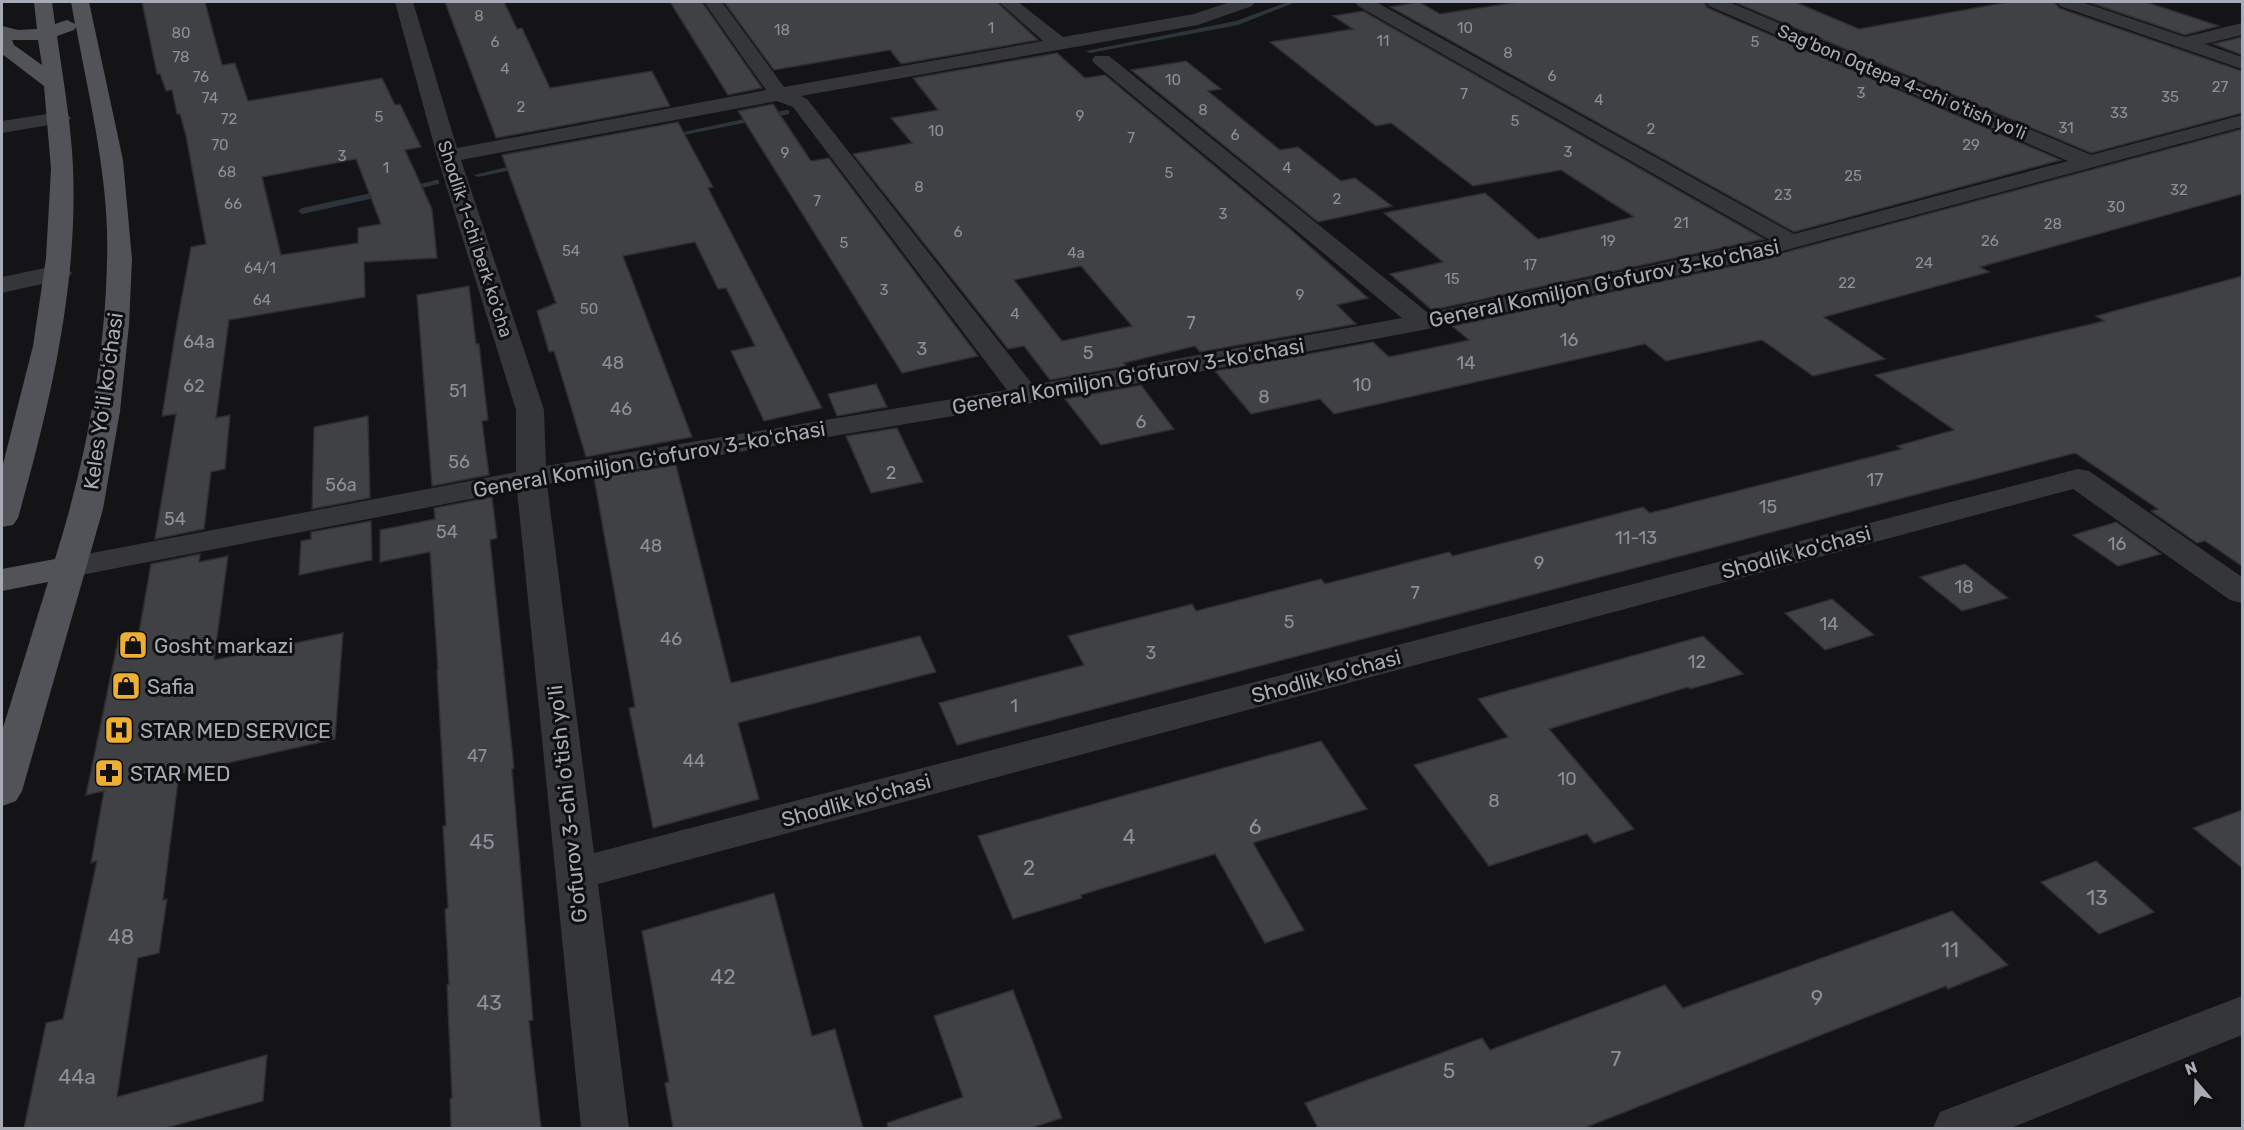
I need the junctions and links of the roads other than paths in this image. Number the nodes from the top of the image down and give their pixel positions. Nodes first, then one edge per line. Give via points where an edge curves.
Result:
1 (43, 2) edge
2 (404, 2) edge
3 (712, 2) edge
4 (1008, 2) edge
5 (1246, 2) edge
6 (1364, 2) edge
7 (1715, 2) edge
8 (2066, 2) edge
9 (82, 8) edge
10 (2242, 29) edge
11 (2, 32) edge
12 (46, 33) junction
13 (2, 40) edge
14 (2184, 43) junction
15 (1060, 45) junction
16 (1102, 60) dead end
17 (2242, 63) edge
18 (53, 83) junction
19 (779, 94) junction
20 (60, 118) junction
21 (2242, 121) edge
22 (2, 127) edge
23 (448, 156) junction
24 (2089, 162) junction
25 (1791, 242) junction
26 (59, 273) junction
27 (2, 285) edge
28 (1423, 322) junction
29 (1026, 396) junction
30 (531, 478) junction
31 (2, 518) edge
32 (71, 567) junction
33 (2, 580) edge
34 (2242, 592) edge
35 (2, 791) edge
36 (575, 874) junction
37 (2242, 1015) edge
38 (605, 1128) edge
39 (1957, 1128) edge

1 - 12 main road
2 - 23 street, Shodlik 1-chi berk ko'cha
3 - 19 street
4 - 15 street
5 - 15 street via 1198,19
6 - 25 street
7 - 24 street, Sag'bon Oqtepa 4-chi o'tish yo'li
8 - 14 street
9 - 12 main road via 69,25
9 - 32 main road, Keles Yoʻli koʻchasi via 112,160 120,259 117,325 106,411
10 - 14 street
11 - 12 main road
12 - 18 main road
13 - 18 main road via 6,48
14 - 17 street
15 - 19 street
16 - 28 street
18 - 20 main road
19 - 23 street
19 - 29 street via 800,103
20 - 22 street
20 - 26 main road via 63,212
21 - 24 street, General Komiljon Gʻofurov 3-koʻchasi
23 - 30 street, Shodlik 1-chi berk ko'cha via 530,410
24 - 25 street, General Komiljon Gʻofurov 3-koʻchasi
25 - 28 street, General Komiljon Gʻofurov 3-koʻchasi
26 - 27 street
26 - 31 main road via 29,429
28 - 29 street, General Komiljon Gʻofurov 3-koʻchasi
29 - 30 street, General Komiljon Gʻofurov 3-koʻchasi
30 - 32 street, General Komiljon Gʻofurov 3-koʻchasi
30 - 36 street, G'ofurov 3-chi o'tish yo'li
32 - 33 main road, General Komiljon Gʻofurov 3-koʻchasi
32 - 35 main road, Keles Yoʻli koʻchasi
34 - 36 street, Shodlik ko'chasi via 2078,478
36 - 38 street, G'ofurov 3-chi o'tish yo'li
37 - 39 street

